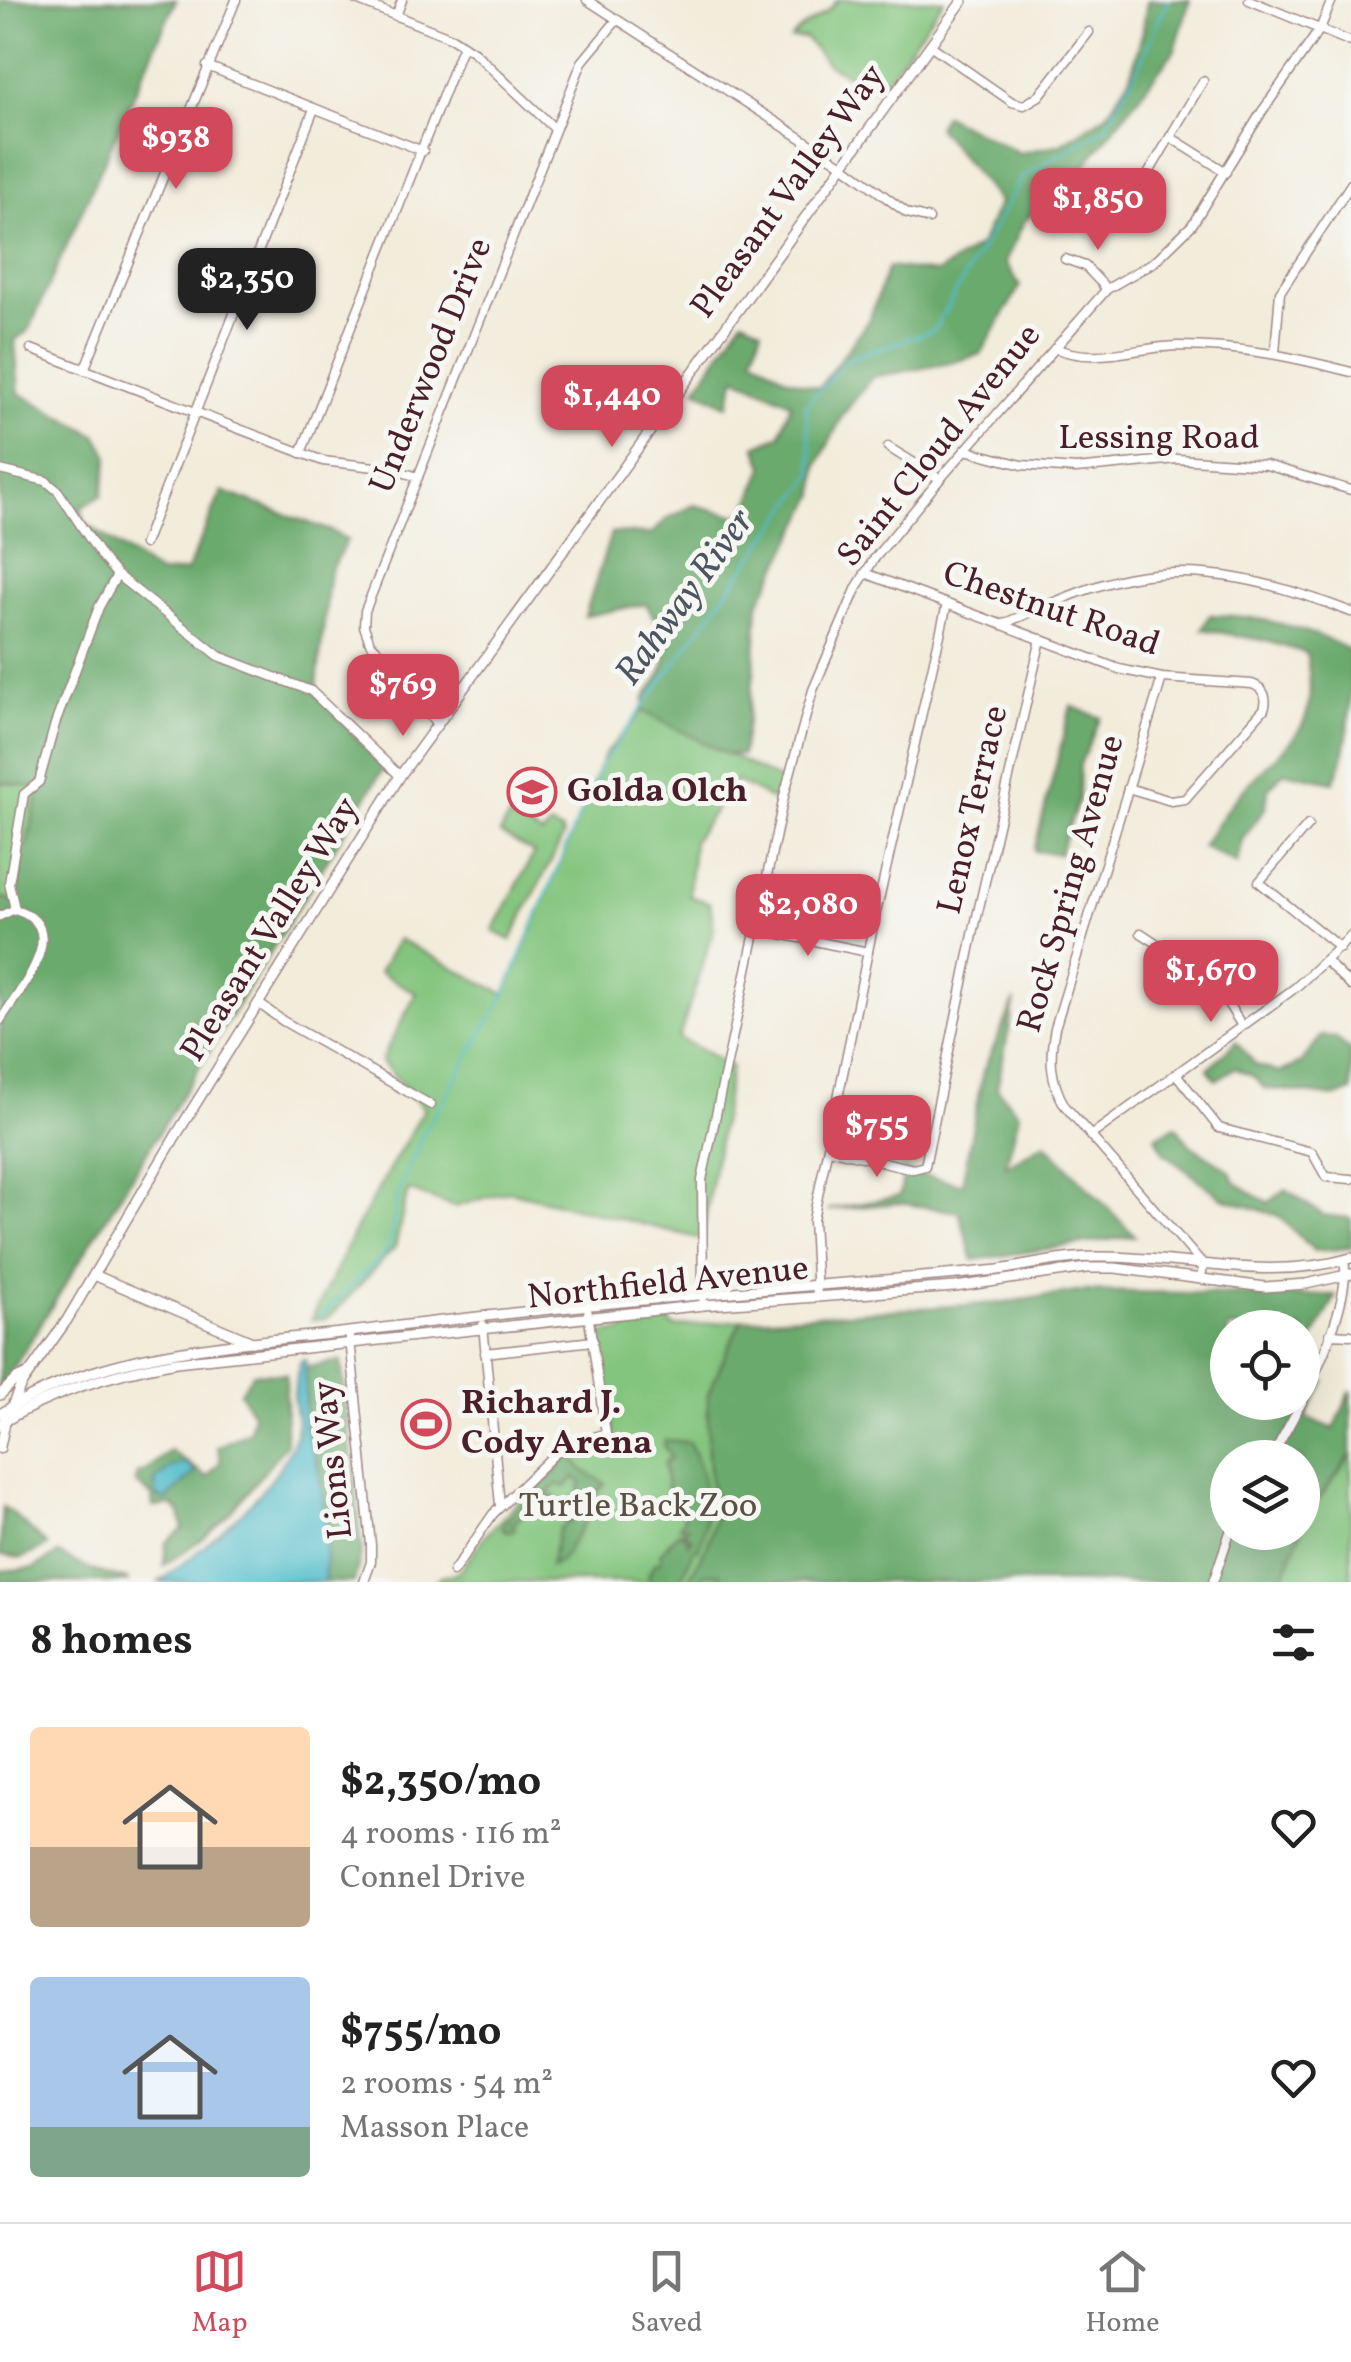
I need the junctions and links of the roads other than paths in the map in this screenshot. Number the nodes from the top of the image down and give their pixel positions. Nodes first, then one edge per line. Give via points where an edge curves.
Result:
1 (236, 0) edge
2 (356, 0) edge
3 (402, 0) edge
4 (587, 0) edge
5 (963, 0) edge
6 (1249, 0) edge
7 (1332, 0) edge
8 (396, 16) junction
9 (617, 20) junction
10 (1320, 29) junction
11 (1089, 32) dead end
12 (1351, 42) edge
13 (463, 45) junction
14 (930, 45) junction
15 (207, 66) junction
16 (1203, 82) dead end
17 (314, 110) junction
18 (555, 129) junction
19 (1170, 138) junction
20 (423, 151) junction
21 (842, 164) junction
22 (1226, 172) junction
23 (1146, 176) dead end
24 (1351, 184) edge
25 (928, 220) dead end
26 (1065, 260) dead end
27 (1107, 289) junction
28 (1056, 348) junction
29 (31, 349) dead end
30 (1275, 352) junction
31 (84, 370) junction
32 (1351, 372) edge
33 (196, 410) junction
34 (888, 447) dead end
35 (965, 450) junction
36 (301, 453) junction
37 (0, 470) edge
38 (418, 478) junction
39 (940, 479) junction
40 (1351, 490) edge
41 (144, 544) dead end
42 (865, 573) junction
43 (117, 574) junction
44 (947, 604) junction
45 (1351, 612) edge
46 (1004, 624) junction
47 (1042, 639) junction
48 (1162, 678) junction
49 (437, 725) junction
50 (400, 776) junction
51 (1128, 788) junction
52 (1308, 825) dead end
53 (14, 905) junction
54 (0, 916) edge
55 (756, 929) junction
56 (1141, 933) dead end
57 (1351, 936) edge
58 (1340, 948) junction
59 (868, 952) junction
60 (1326, 960) junction
61 (1351, 986) edge
62 (258, 1003) junction
63 (0, 1022) edge
64 (1242, 1026) junction
65 (1176, 1074) junction
66 (431, 1106) dead end
67 (1090, 1136) junction
68 (828, 1149) junction
69 (1351, 1179) edge
70 (1183, 1242) junction
71 (1348, 1260) edge
72 (1181, 1263) junction
73 (1204, 1264) junction
74 (94, 1275) junction
75 (1350, 1275) edge
76 (1202, 1279) junction
77 (816, 1284) junction
78 (818, 1296) junction
79 (703, 1300) junction
80 (586, 1304) junction
81 (482, 1316) junction
82 (590, 1318) junction
83 (483, 1331) junction
84 (349, 1332) junction
85 (1330, 1334) junction
86 (1351, 1335) edge
87 (593, 1341) junction
88 (254, 1343) junction
89 (350, 1345) junction
90 (232, 1351) junction
91 (485, 1352) junction
92 (1320, 1358) edge
93 (31, 1372) junction
94 (0, 1395) edge
95 (4, 1417) edge
96 (0, 1449) edge
97 (500, 1507) junction
98 (1224, 1550) edge
99 (453, 1572) dead end
100 (364, 1582) edge
101 (1213, 1582) edge

1 - 15 street
2 - 8 street
3 - 8 street
4 - 9 street
5 - 14 main road, Pleasant Valley Way
6 - 10 street
7 - 10 street, Saint Cloud Avenue
8 - 13 street
9 - 18 street, Underwood Drive via 582,62
9 - 21 street
10 - 12 street
10 - 22 street, Saint Cloud Avenue
11 - 14 street via 1039,96 1024,105
13 - 18 street
13 - 20 street
14 - 21 main road, Pleasant Valley Way
15 - 17 street
15 - 31 street
16 - 19 street
17 - 20 street
17 - 33 street
18 - 38 street, Underwood Drive
19 - 22 street
19 - 23 street
20 - 36 street
21 - 25 street via 908,213
21 - 49 main road, Pleasant Valley Way
22 - 27 street, Saint Cloud Avenue via 1179,240
24 - 30 street via 1280,292
26 - 27 street via 1085,266
27 - 28 street, Saint Cloud Avenue
28 - 30 street via 1080,356 1178,346
28 - 35 street, Saint Cloud Avenue
29 - 31 street
30 - 32 street
31 - 33 street
33 - 36 street
33 - 41 street
34 - 39 street
35 - 39 street, Saint Cloud Avenue
35 - 40 street, Lessing Road via 1022,466 1076,469 1177,459 1250,463
36 - 38 street
37 - 43 street via 46,481 58,491
38 - 49 street, Underwood Drive via 364,626 370,643
39 - 42 street, Saint Cloud Avenue
42 - 44 street, Chestnut Road
42 - 55 street, Saint Cloud Avenue via 813,690
43 - 50 street via 219,656 311,691
43 - 53 street via 99,606 39,782 24,794 9,883
44 - 46 street, Chestnut Road
44 - 59 street
45 - 46 street via 1251,580 1180,573 1106,584
46 - 47 street, Chestnut Road
47 - 48 street, Chestnut Road via 1118,669
47 - 68 street, Lenox Terrace via 927,1162 912,1169
48 - 51 street, Rock Spring Avenue
48 - 51 street, Chestnut Road via 1252,684 1266,704 1185,799
49 - 50 main road, Pleasant Valley Way
50 - 62 main road, Pleasant Valley Way
51 - 67 street, Rock Spring Avenue via 1051,1047 1058,1095
52 - 58 street via 1259,882
53 - 54 street
53 - 63 street via 42,933 42,950
55 - 59 street
55 - 79 street, Saint Cloud Avenue via 702,1180
56 - 64 street via 1214,980
57 - 58 street
58 - 60 street
59 - 68 street
60 - 61 street
60 - 64 street
62 - 66 street
62 - 74 main road, Pleasant Valley Way
64 - 65 street
65 - 67 street
65 - 69 street via 1219,1128 1312,1152 1326,1177
67 - 70 street, Rock Spring Avenue
68 - 77 street via 813,1220
70 - 72 street
70 - 73 street, Rock Spring Avenue
71 - 73 main road, Northfield Avenue via 1269,1270
71 - 75 street
72 - 73 main road, Northfield Avenue
72 - 77 main road, Northfield Avenue via 1092,1257
73 - 76 street
74 - 88 main road
74 - 93 main road, Pleasant Valley Way
75 - 76 main road, Northfield Avenue via 1265,1286
75 - 85 street
76 - 78 main road, Northfield Avenue via 1086,1268 955,1287
77 - 78 street
77 - 79 main road, Northfield Avenue
78 - 79 main road, Northfield Avenue
79 - 80 main road, Northfield Avenue
79 - 82 main road, Northfield Avenue
80 - 81 main road, Northfield Avenue
80 - 82 street
81 - 83 street
81 - 84 main road, Northfield Avenue
82 - 83 main road, Northfield Avenue
82 - 87 street
83 - 89 main road, Northfield Avenue
83 - 91 street
84 - 88 main road, Northfield Avenue
84 - 89 street, Lions Way
85 - 86 street
85 - 92 street
87 - 91 street
87 - 97 street via 606,1434 563,1446
88 - 90 main road, Northfield Avenue
89 - 90 main road, Northfield Avenue
89 - 100 street, Lions Way via 371,1545
90 - 95 main road, Northfield Avenue via 165,1354 104,1368 66,1381
91 - 97 street
93 - 94 main road
93 - 95 main road, Pleasant Valley Way
95 - 96 street
97 - 99 street
98 - 101 street

